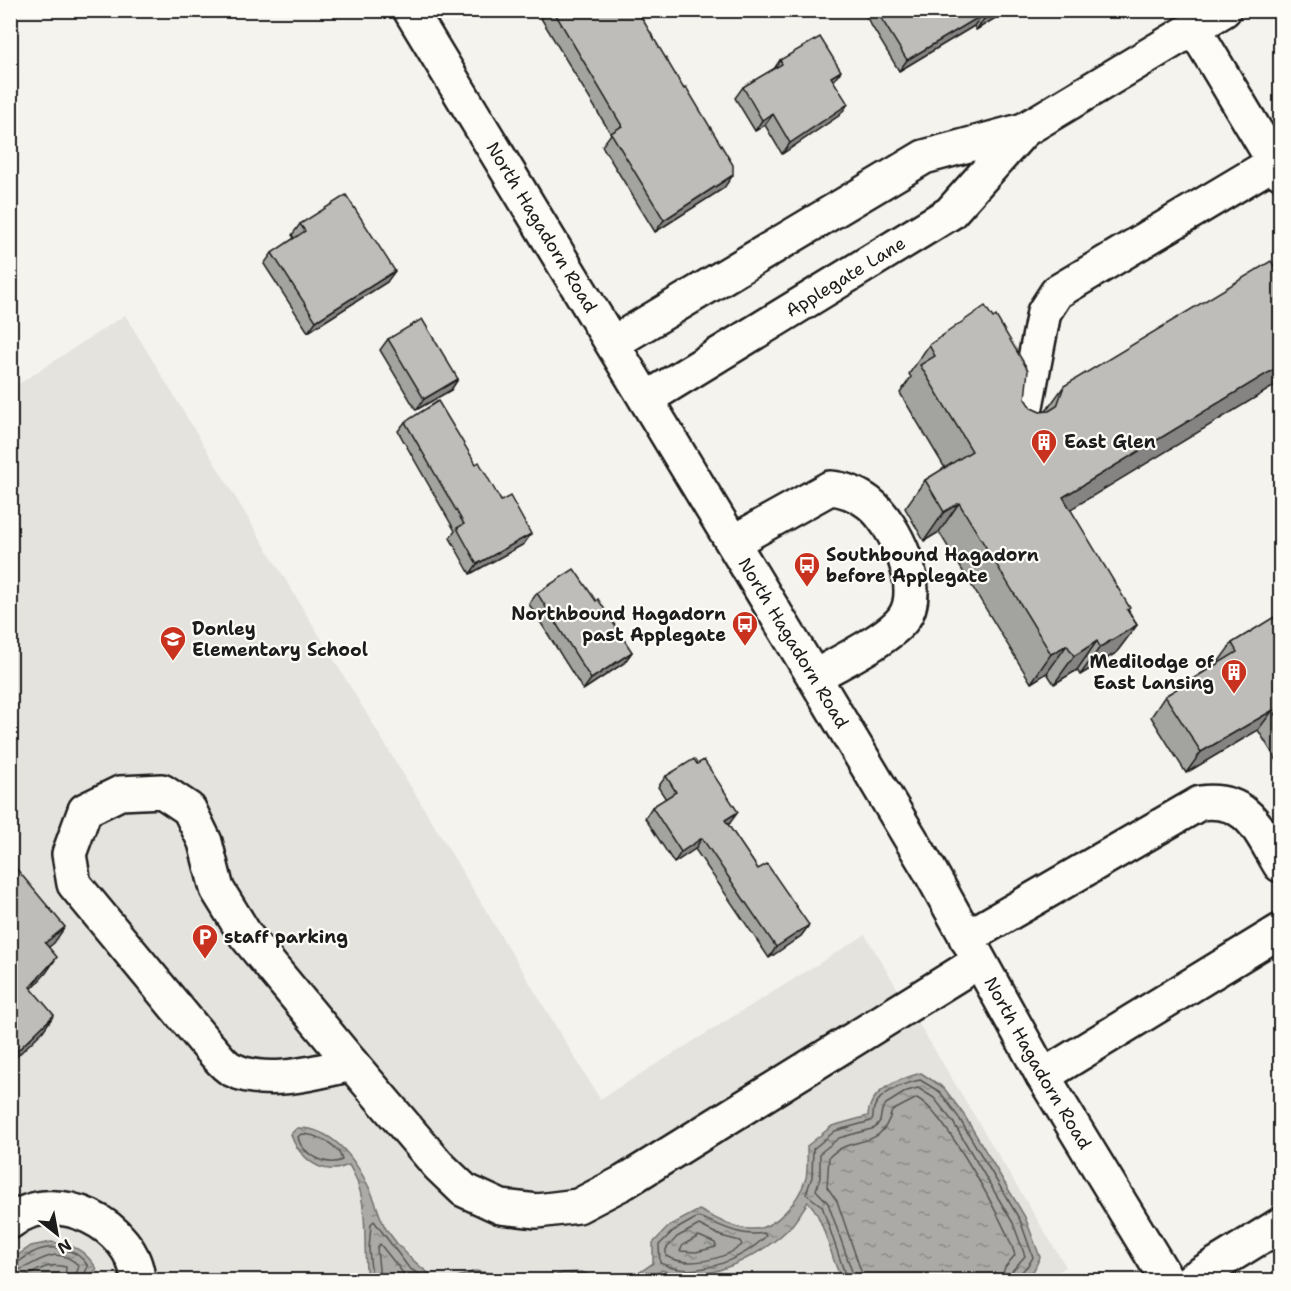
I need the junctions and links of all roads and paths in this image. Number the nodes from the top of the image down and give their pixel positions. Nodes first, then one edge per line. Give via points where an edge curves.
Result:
1 (410, 10) edge
2 (1224, 10) edge
3 (1194, 28) junction
4 (1024, 130) junction
5 (1278, 167) edge
6 (613, 343) junction
7 (646, 399) junction
8 (1023, 422) edge
9 (733, 542) junction
10 (814, 677) junction
11 (1281, 866) edge
12 (1281, 931) edge
13 (972, 950) junction
14 (352, 1064) junction
15 (1043, 1076) junction
16 (10, 1222) edge
17 (1281, 1225) edge
18 (138, 1281) edge
19 (1167, 1281) edge
20 (1191, 1281) edge

1 - 6 street, North Hagadorn Road
2 - 3 street, Applegate Lane
3 - 4 street, Applegate Lane
3 - 5 street
4 - 6 street, Applegate Lane via 924,157
4 - 7 street, Applegate Lane via 950,213
5 - 8 street via 1057,292 1044,312
6 - 7 street, North Hagadorn Road
7 - 9 street, North Hagadorn Road
9 - 10 street, North Hagadorn Road
9 - 10 street via 830,488 843,489 870,503 885,522 911,577 911,602 905,617 894,629
10 - 13 street, North Hagadorn Road via 930,871
11 - 13 street via 1253,820 1243,811 1229,804 1200,803
12 - 15 street
13 - 14 street via 624,1182 578,1206 537,1212 501,1207 464,1190
13 - 15 street, North Hagadorn Road
14 - 14 street via 240,927 217,889 205,842 189,809 162,791 120,793 85,810 69,854 74,884 230,1069 261,1077 313,1073
15 - 19 street, North Hagadorn Road
16 - 18 street via 41,1209 67,1208 92,1217 114,1234 130,1255
17 - 20 street

